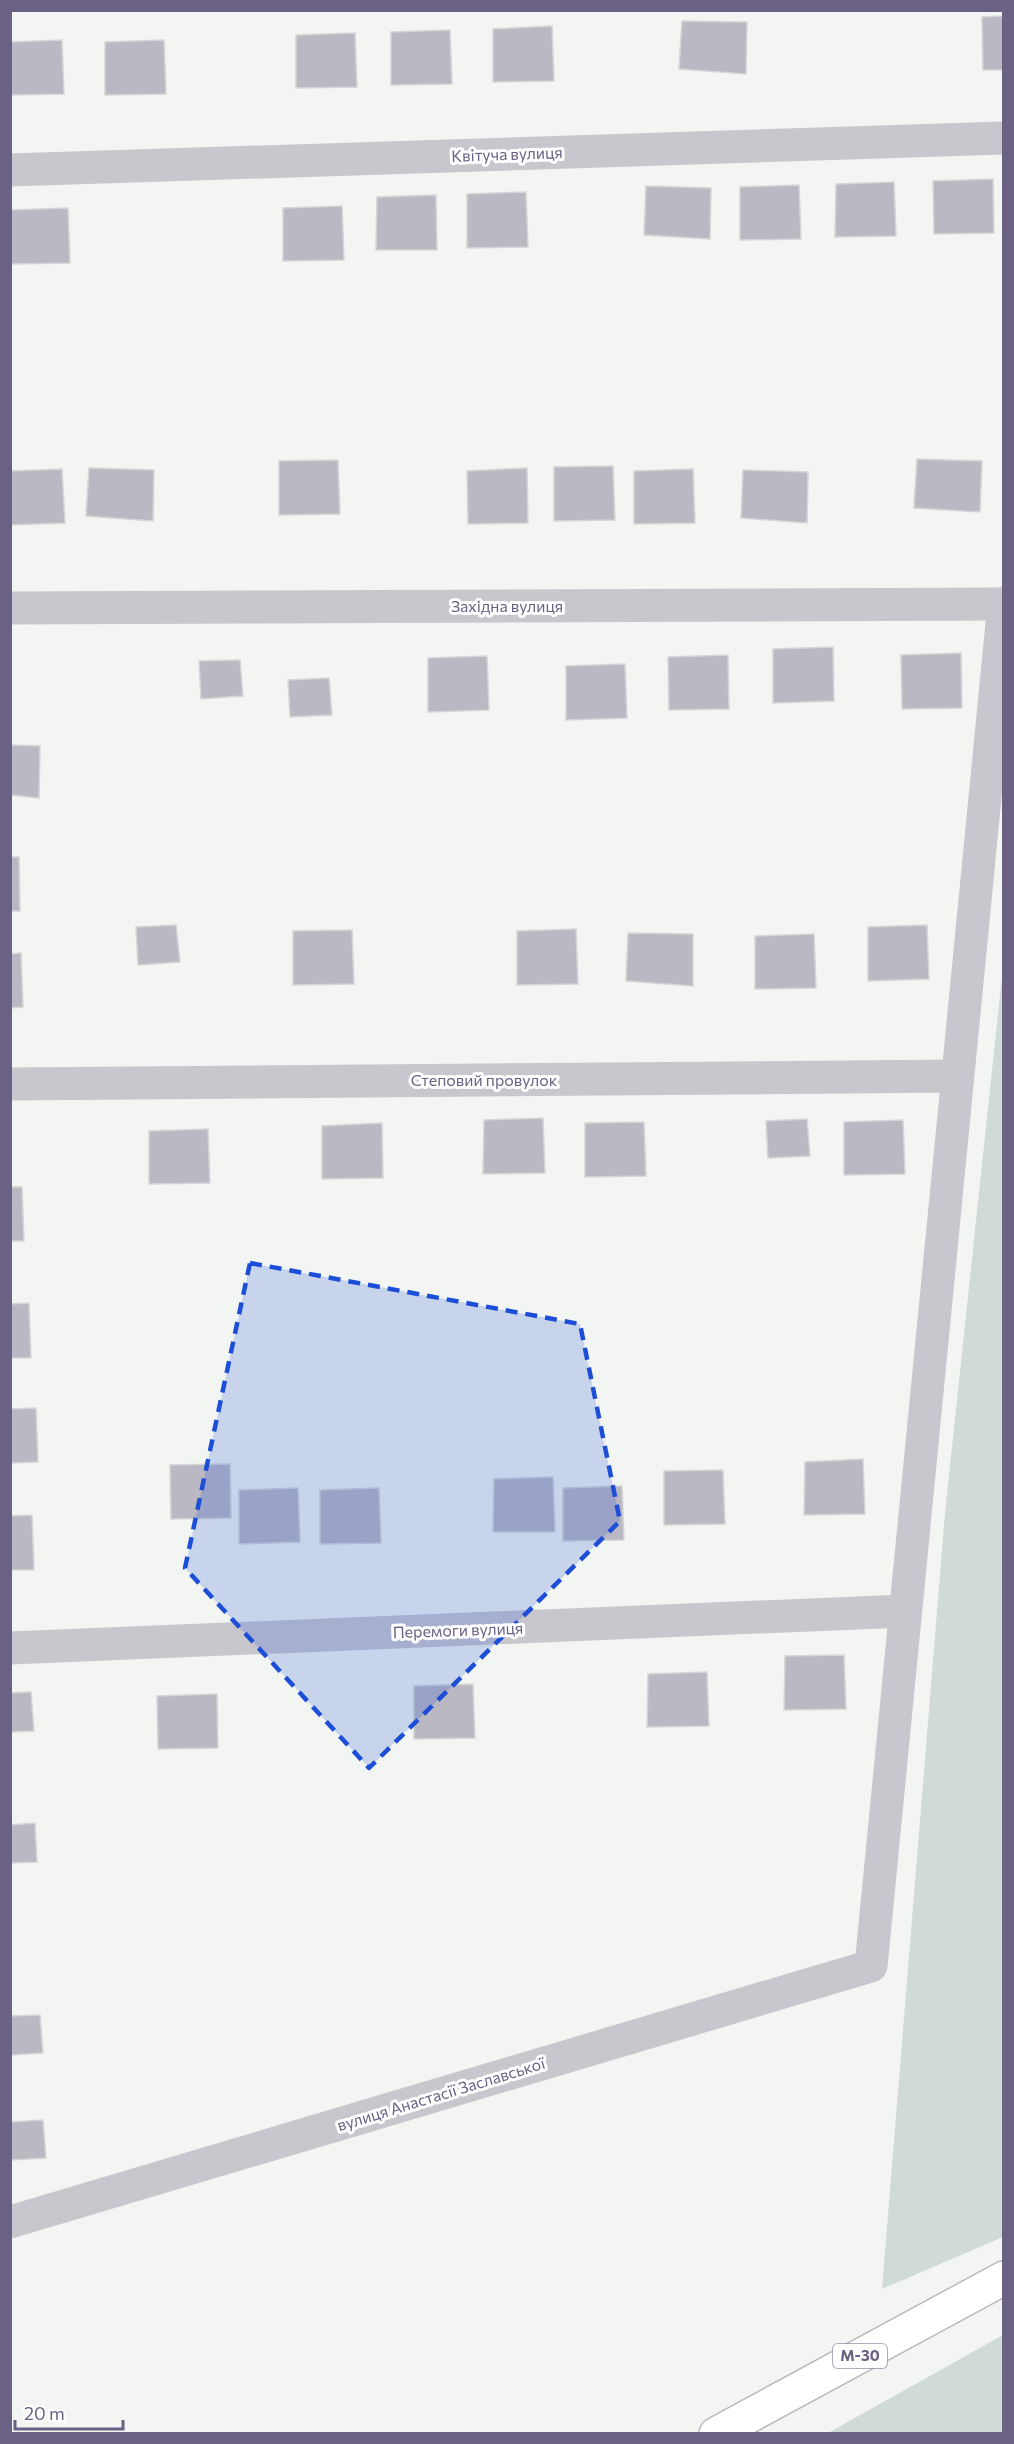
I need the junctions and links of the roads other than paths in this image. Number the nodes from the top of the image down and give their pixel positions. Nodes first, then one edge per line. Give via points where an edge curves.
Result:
1 (1004, 138) edge
2 (10, 170) edge
3 (1003, 604) edge
4 (10, 608) edge
5 (957, 1076) junction
6 (10, 1084) edge
7 (905, 1611) junction
8 (10, 1648) edge
9 (10, 2222) edge
10 (1004, 2278) edge
11 (716, 2433) edge

1 - 2 street, Квітуча вулиця
3 - 4 street, Західна вулиця
3 - 5 street
5 - 6 street, Степовий провулок
5 - 7 street
7 - 8 street, Перемоги вулиця
7 - 9 street, вулиця Анастасії Заславської via 871,1966
10 - 11 highway, М-30

